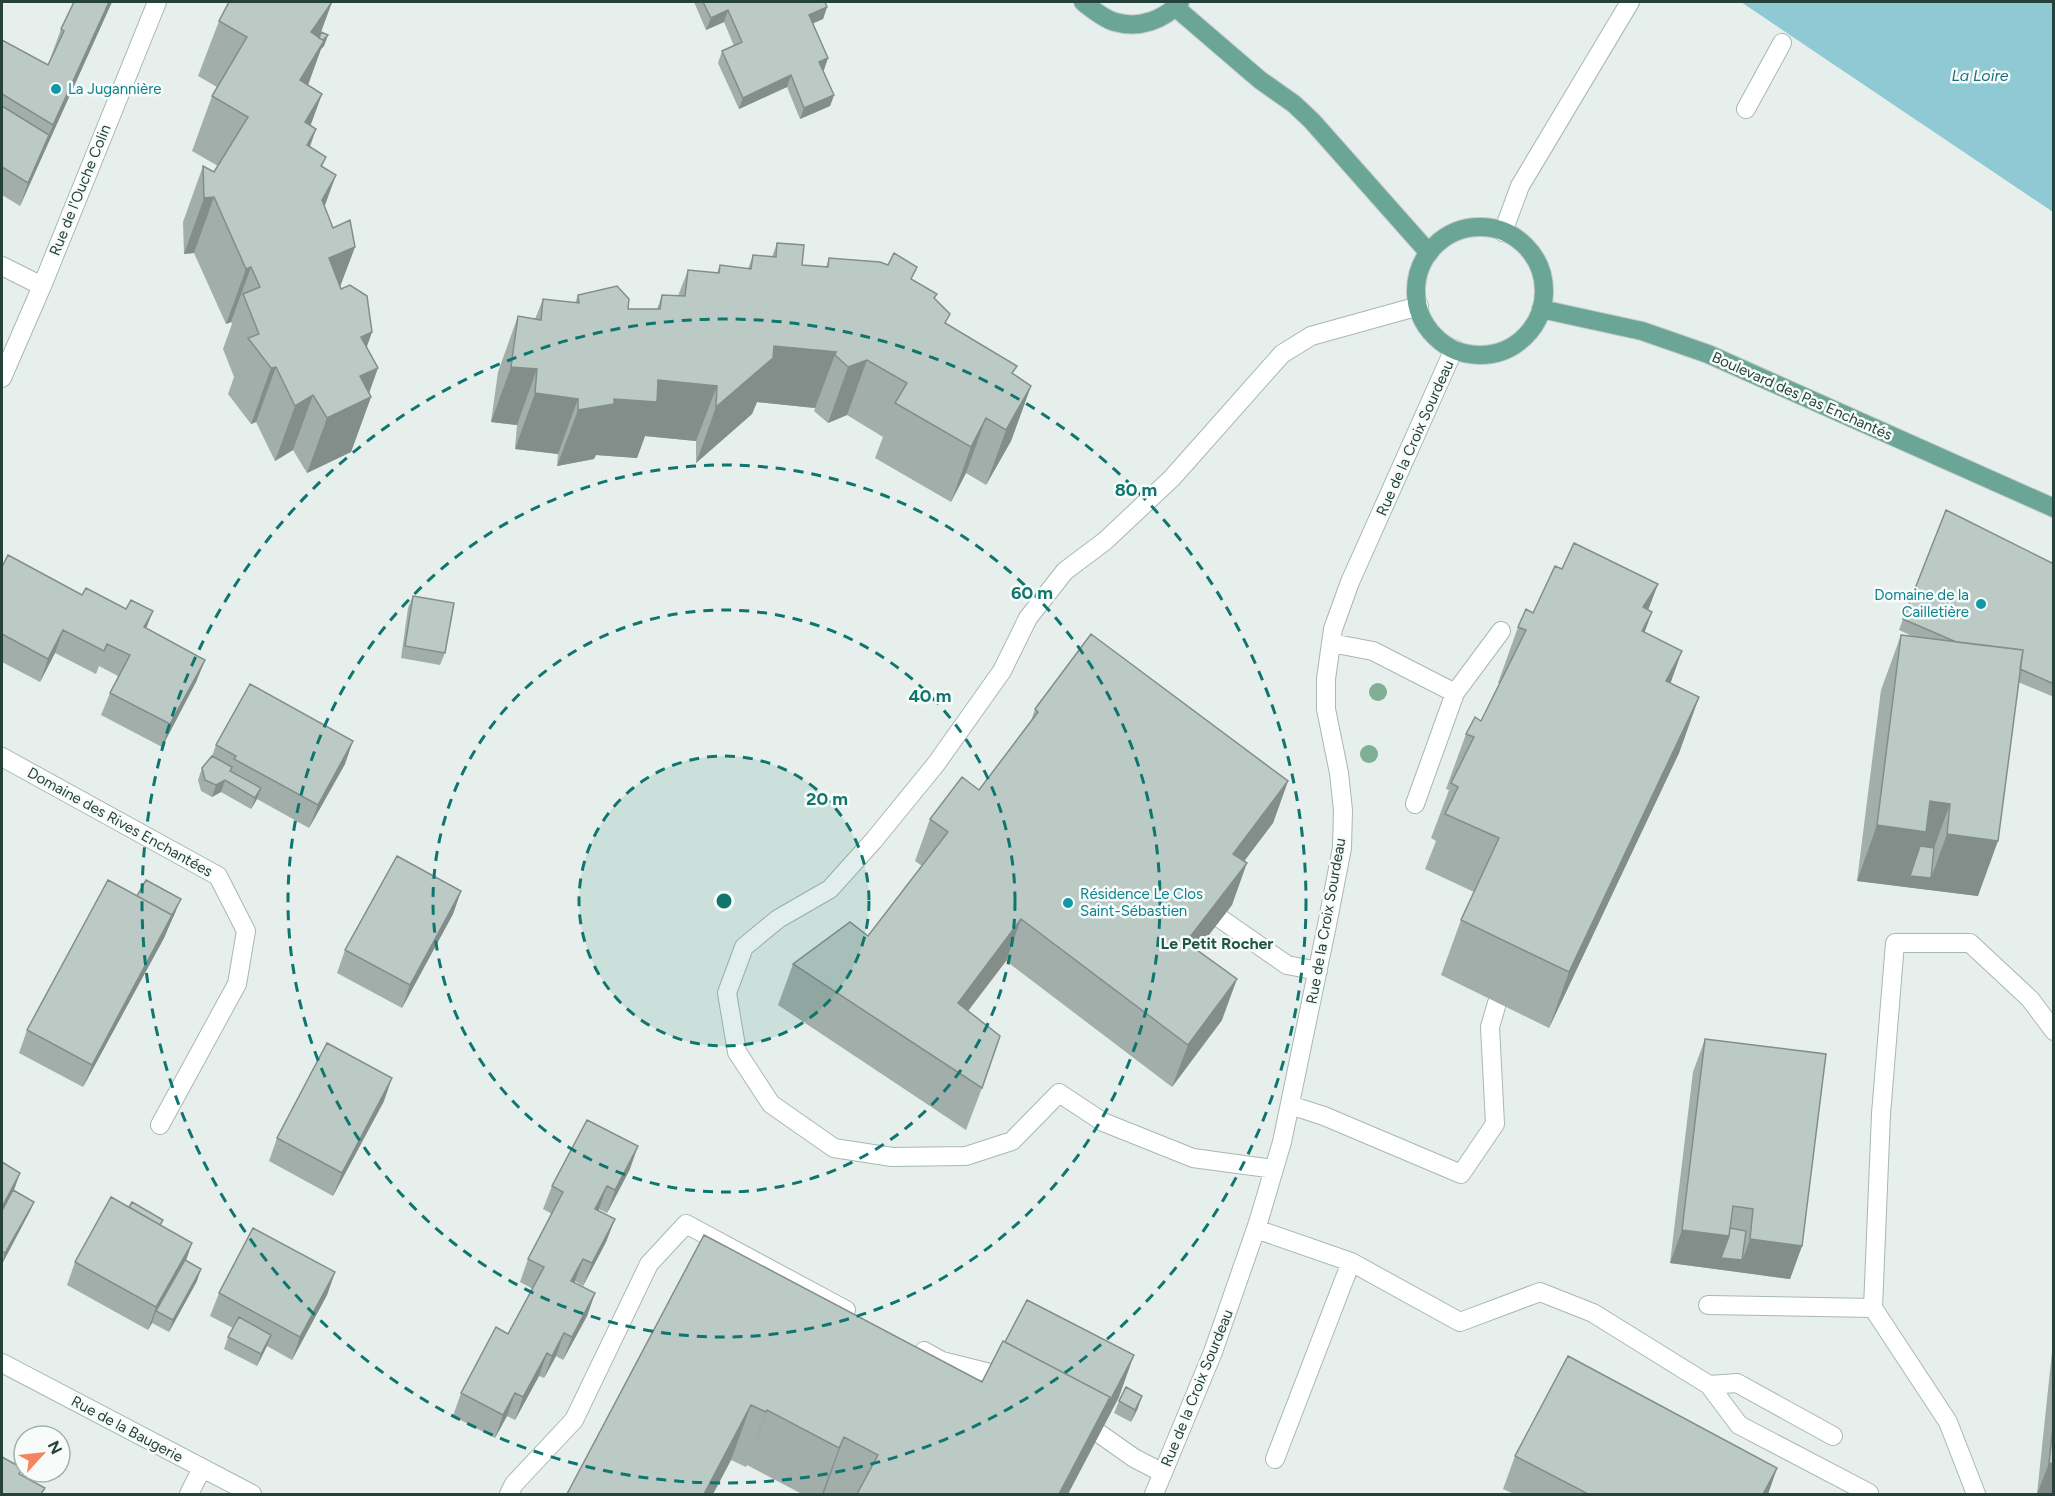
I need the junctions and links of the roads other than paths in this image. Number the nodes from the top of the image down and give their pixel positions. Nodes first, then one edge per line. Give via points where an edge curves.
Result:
1 (157, 2) edge
2 (1083, 2) edge
3 (1178, 4) edge
4 (1620, 10) edge
5 (1782, 43) dead end
6 (1746, 109) dead end
7 (1503, 232) junction
8 (1430, 253) junction
9 (2, 266) edge
10 (42, 286) junction
11 (1419, 306) junction
12 (1542, 309) junction
13 (1454, 349) junction
14 (2, 378) edge
15 (2054, 508) edge
16 (1500, 631) dead end
17 (1331, 643) junction
18 (1455, 693) junction
19 (2, 757) edge
20 (1416, 804) dead end
21 (1221, 919) edge
22 (1317, 971) junction
23 (1497, 1003) dead end
24 (2054, 1031) edge
25 (1290, 1105) junction
26 (160, 1125) dead end
27 (1274, 1169) junction
28 (1256, 1229) junction
29 (1351, 1262) junction
30 (1708, 1305) dead end
31 (1873, 1308) junction
32 (860, 1318) edge
33 (911, 1345) edge
34 (2, 1363) edge
35 (994, 1374) edge
36 (1709, 1385) junction
37 (1100, 1434) edge
38 (1833, 1436) dead end
39 (1275, 1459) dead end
40 (202, 1468) junction
41 (1163, 1473) junction
42 (189, 1494) edge
43 (252, 1494) edge
44 (509, 1494) edge
45 (1154, 1494) edge
46 (1868, 1494) edge
47 (1976, 1494) edge

1 - 10 street, Rue de l'Ouche Colin
2 - 3 main road via 1114,22 1130,24 1163,17
3 - 8 main road via 1260,80 1312,121
4 - 7 street via 1520,186
5 - 6 street
7 - 8 main road via 1485,228 1458,232
7 - 12 main road via 1521,242 1534,257 1544,286
8 - 11 main road via 1420,270
9 - 10 street
10 - 14 street, Rue de l'Ouche Colin
11 - 13 main road via 1435,337
11 - 27 street via 1311,336 1282,354 1172,478 1106,541 1065,571 1028,618 1002,672 936,764 830,889 778,919 744,947 727,993 737,1052 771,1104 834,1148 892,1157 966,1156 1012,1141 1059,1093 1103,1122 1193,1158
12 - 13 main road via 1529,333 1510,348 1480,355
12 - 15 main road, Boulevard des Pas Enchantés via 1642,331 1708,354
13 - 17 street, Rue de la Croix Sourdeau via 1350,582
16 - 18 street
17 - 18 street via 1373,651
17 - 22 street, Rue de la Croix Sourdeau via 1326,709 1339,773 1342,838
18 - 20 street
19 - 26 street, Domaine des Rives Enchantées via 218,876 246,931 237,984
21 - 22 street via 1287,965
22 - 25 street, Rue de la Croix Sourdeau
23 - 25 street via 1490,1027 1495,1124 1461,1174
24 - 31 street via 2030,999 1970,943 1895,943 1881,1114
25 - 27 street, Rue de la Croix Sourdeau
27 - 28 street, Rue de la Croix Sourdeau
28 - 29 street
28 - 41 street, Rue de la Croix Sourdeau via 1213,1352
29 - 36 street via 1460,1322 1540,1292 1593,1313
29 - 39 street
30 - 31 street
31 - 47 street via 1948,1422
32 - 44 street via 686,1224 649,1264 574,1420
33 - 35 street via 942,1361
34 - 40 street, Rue de la Baugerie
36 - 38 street via 1737,1383
36 - 46 street via 1739,1425
37 - 41 street
40 - 42 street
40 - 43 street, Rue de la Baugerie
41 - 45 street, Rue de la Croix Sourdeau

